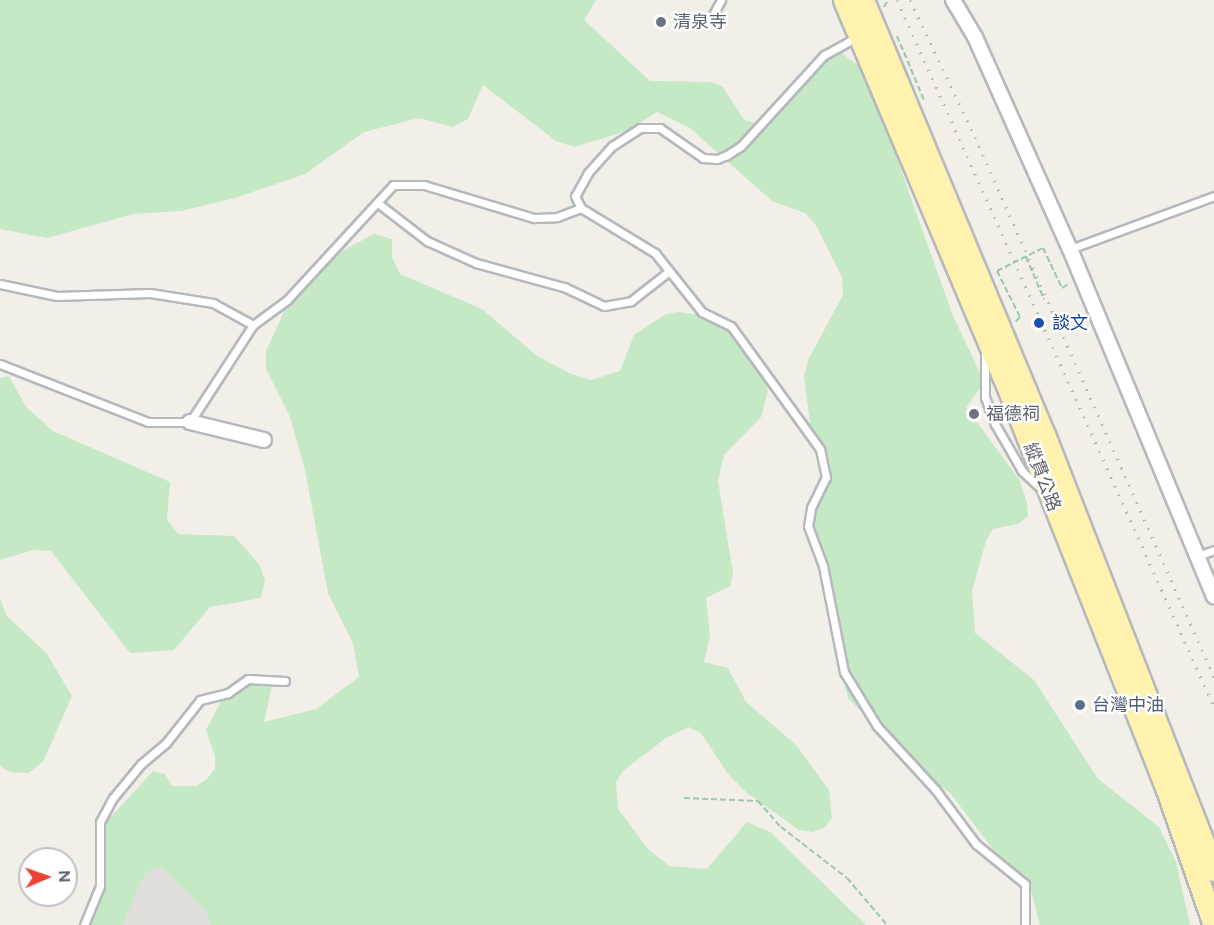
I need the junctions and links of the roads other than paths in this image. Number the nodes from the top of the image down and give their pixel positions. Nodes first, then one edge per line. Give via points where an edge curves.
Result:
1 (721, 0) edge
2 (844, 0) edge
3 (863, 0) edge
4 (954, 0) edge
5 (711, 20) dead end
6 (859, 36) junction
7 (1214, 196) edge
8 (379, 204) junction
9 (581, 208) junction
10 (1070, 249) junction
11 (668, 272) junction
12 (0, 284) edge
13 (253, 325) junction
14 (985, 334) junction
15 (0, 364) edge
16 (1011, 376) junction
17 (190, 422) junction
18 (264, 440) dead end
19 (1051, 500) junction
20 (1214, 550) edge
21 (1197, 556) junction
22 (1214, 596) edge
23 (285, 681) dead end
24 (1139, 699) junction
25 (1214, 870) edge
26 (84, 925) edge
27 (1025, 925) edge
28 (1214, 925) edge

1 - 5 lane
2 - 6 main road, 縱貫公路
3 - 16 main road, 縱貫公路
4 - 10 street via 975,37
6 - 9 lane via 824,55 741,146 717,159 704,158 660,128 640,128 612,146 588,173 575,196
6 - 14 main road, 縱貫公路
7 - 10 lane
8 - 9 lane via 393,185 424,185 534,218 557,217
8 - 11 lane via 427,241 476,263 564,287 604,306 631,301
8 - 13 lane via 287,300
9 - 11 lane via 655,253
10 - 21 street
11 - 27 lane via 702,312 731,326 820,449 826,477 811,508 808,526 823,566 844,672 877,726 949,806 976,844 1025,885
12 - 13 lane via 57,296 150,292 213,303
13 - 17 lane
14 - 16 main road, 縱貫公路
14 - 19 lane via 985,397 995,424 1022,471
15 - 17 lane via 148,422
16 - 19 main road, 縱貫公路
16 - 24 main road, 縱貫公路
17 - 18 street
19 - 24 main road, 縱貫公路
20 - 21 lane
21 - 22 street
23 - 26 lane via 248,679 228,693 200,699 166,743 141,764 113,798 100,822 100,886
24 - 25 main road, 縱貫公路
24 - 28 main road, 縱貫公路

